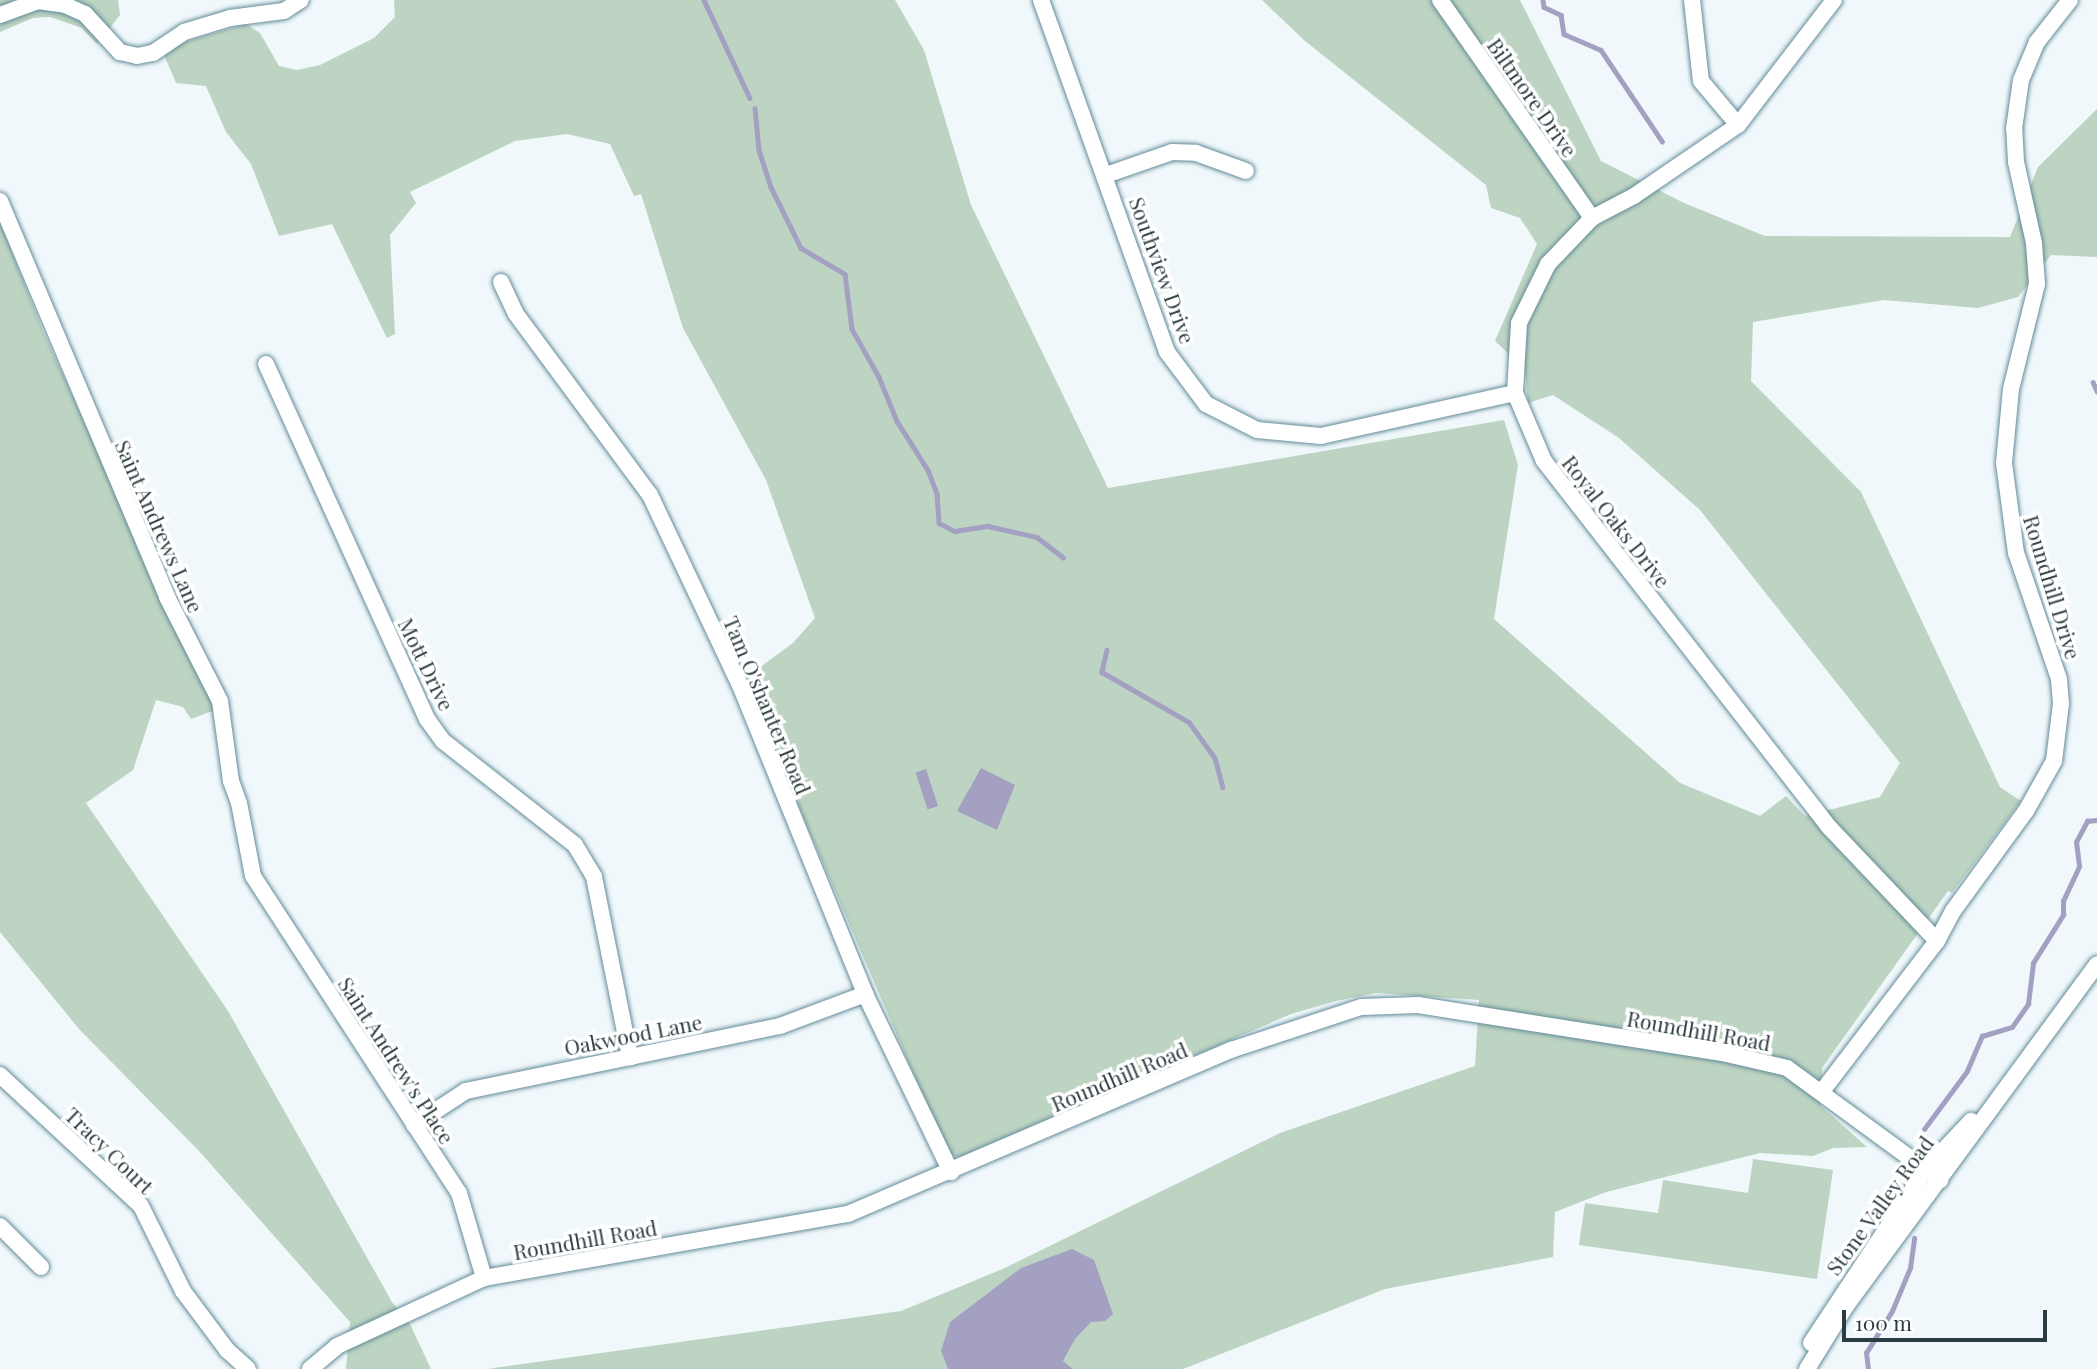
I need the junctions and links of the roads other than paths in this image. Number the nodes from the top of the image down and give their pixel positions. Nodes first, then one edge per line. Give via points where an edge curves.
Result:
1 (301, 0) edge
2 (1041, 0) edge
3 (1440, 0) edge
4 (1692, 0) edge
5 (1834, 0) edge
6 (2070, 0) edge
7 (0, 15) edge
8 (1738, 125) junction
9 (1247, 171) dead end
10 (1106, 175) junction
11 (0, 201) edge
12 (1592, 218) junction
13 (501, 282) dead end
14 (266, 365) dead end
15 (1515, 393) junction
16 (253, 876) joint
17 (1937, 941) junction
18 (2097, 964) edge
19 (864, 994) junction
20 (630, 1057) junction
21 (0, 1074) edge
22 (2010, 1078) junction
23 (1823, 1090) junction
24 (414, 1125) junction
25 (1926, 1169) junction
26 (951, 1172) junction
27 (1940, 1180) junction
28 (0, 1226) edge
29 (41, 1267) dead end
30 (484, 1278) junction
31 (248, 1369) edge
32 (310, 1369) edge
33 (1797, 1369) edge
34 (1807, 1369) edge

1 - 7 street via 284,11 230,18 184,32 153,53 137,56 120,52 85,14 65,5 38,1
2 - 10 street, Southview Drive
3 - 12 street, Biltmore Drive
4 - 8 street via 1701,81
5 - 8 street, Royal Oaks Drive
6 - 17 street, Roundhill Drive via 2037,42 2021,80 2016,151 2037,284 2011,389 2004,463 2016,553 2059,679 2059,736 2044,783
8 - 12 street, Royal Oaks Drive via 1634,196
9 - 10 street via 1196,153 1172,152
10 - 15 street, Southview Drive via 1167,352 1206,404 1257,430 1321,436
11 - 16 street, Saint Andrews Lane via 161,584 220,701 231,781
12 - 15 street, Royal Oaks Drive via 1548,264 1520,323
13 - 19 street, Tam O'shanter Road via 516,314 650,495 739,683
14 - 20 street, Mott Drive via 427,719 443,741 575,845 594,877
15 - 17 street, Royal Oaks Drive via 1544,461 1829,827
16 - 24 street, Saint Andrew's Place
17 - 23 street, Roundhill Drive
18 - 22 street, Stone Valley Road
19 - 20 street, Oakwood Lane via 780,1026
19 - 26 street, Tam O'shanter Road
20 - 24 street, Oakwood Lane via 466,1091
21 - 31 street, Tracy Court via 141,1206 183,1292 227,1350
22 - 25 street, Stone Valley Road
22 - 27 street, Stone Valley Road
23 - 25 street, Roundhill Road
23 - 26 street, Roundhill Road via 1787,1068 1727,1054 1418,1005 1361,1007 1231,1050
24 - 30 street, Saint Andrew's Place via 459,1193
25 - 27 street, Roundhill Road
25 - 33 street, Stone Valley Road via 1837,1297
26 - 30 street, Roundhill Road via 848,1214
27 - 34 street, Stone Valley Road via 1846,1306
28 - 29 street
30 - 32 street, Roundhill Road via 337,1346

